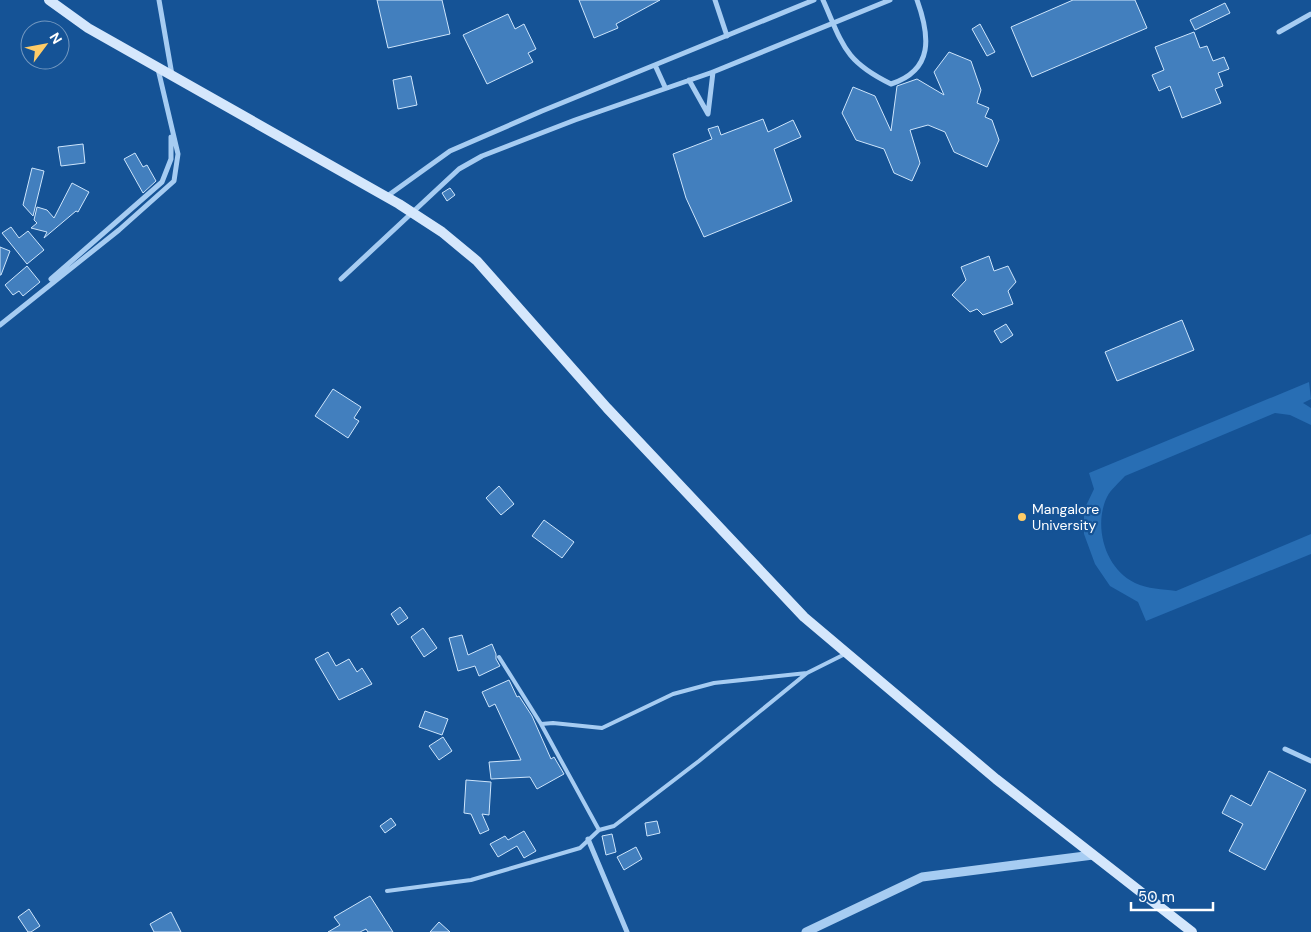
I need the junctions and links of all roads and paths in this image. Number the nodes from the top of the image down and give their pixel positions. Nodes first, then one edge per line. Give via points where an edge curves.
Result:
1 (49, 0) edge
2 (159, 0) edge
3 (715, 0) edge
4 (814, 0) edge
5 (823, 0) edge
6 (890, 0) edge
7 (917, 0) edge
8 (1311, 14) edge
9 (834, 24) junction
10 (1279, 32) dead end
11 (727, 36) junction
12 (655, 65) junction
13 (156, 66) junction
14 (713, 72) junction
15 (172, 75) junction
16 (689, 80) junction
17 (665, 87) junction
18 (386, 197) junction
19 (411, 212) junction
20 (341, 279) dead end
21 (6, 319) junction
22 (0, 324) edge
23 (847, 653) junction
24 (499, 656) dead end
25 (808, 673) junction
26 (541, 724) junction
27 (1285, 748) dead end
28 (1311, 761) edge
29 (599, 830) junction
30 (588, 838) junction
31 (1093, 855) junction
32 (387, 891) dead end
33 (626, 932) edge
34 (806, 932) edge
35 (1192, 932) edge

1 - 13 main road via 88,28
2 - 15 street
3 - 11 street
4 - 11 street
5 - 9 street
6 - 9 street
7 - 9 street via 923,16 926,43 922,60 916,72 891,84 848,54
8 - 10 street
9 - 14 street
11 - 12 street
12 - 17 street
12 - 18 street via 450,151
13 - 15 main road
13 - 21 street via 171,140 171,159 162,182
13 - 21 street via 178,154 174,181
14 - 16 street
14 - 16 street via 708,114
15 - 18 main road
16 - 17 street
17 - 19 street via 482,156 460,169
18 - 19 main road
19 - 20 street
19 - 23 main road via 477,261 607,408 804,617
21 - 22 street
23 - 25 lane
23 - 31 main road
24 - 26 lane
25 - 26 lane via 714,683 673,694 602,728
25 - 29 lane via 614,826
26 - 29 lane
27 - 28 street
29 - 30 lane
30 - 32 lane via 580,848 471,880
30 - 33 street
31 - 34 street via 922,877
31 - 35 main road

